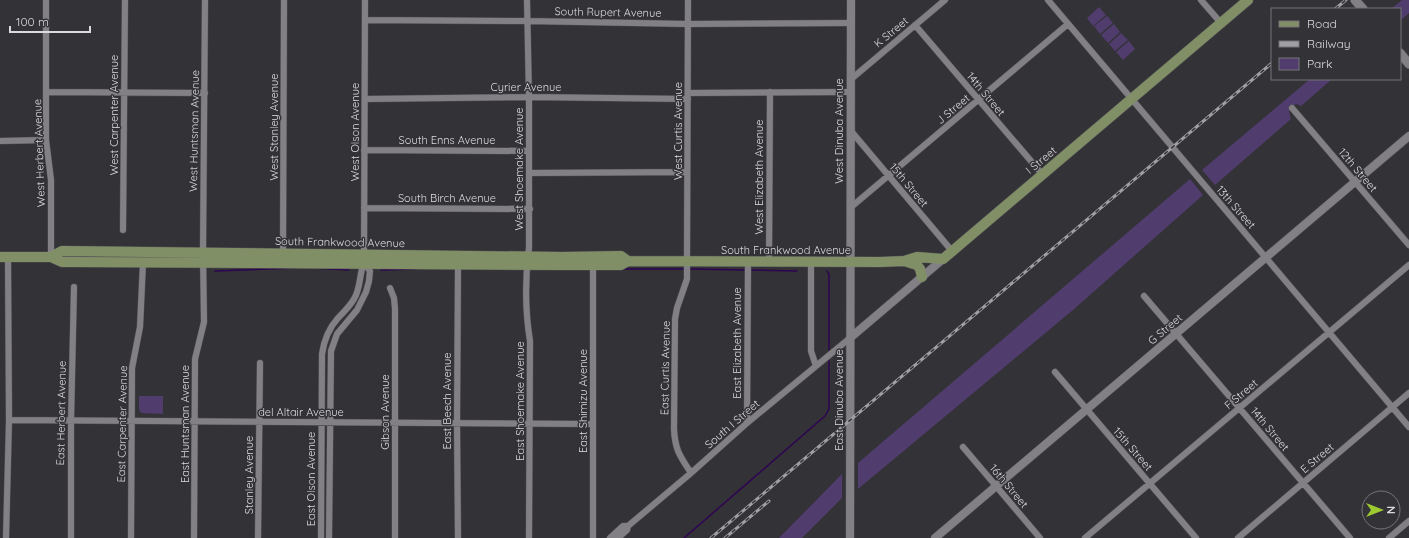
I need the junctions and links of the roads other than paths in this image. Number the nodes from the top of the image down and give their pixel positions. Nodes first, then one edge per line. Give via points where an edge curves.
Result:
1 (46, 0) edge
2 (124, 0) edge
3 (205, 0) edge
4 (284, 0) edge
5 (365, 0) edge
6 (527, 0) edge
7 (688, 0) edge
8 (851, 0) edge
9 (945, 0) edge
10 (1048, 0) edge
11 (1201, 0) edge
12 (1248, 0) edge
13 (1355, 0) edge
14 (1362, 8) edge
15 (365, 20) junction
16 (527, 21) junction
17 (851, 23) junction
18 (1221, 23) junction
19 (688, 24) junction
20 (1068, 24) junction
21 (915, 25) junction
22 (1401, 54) edge
23 (1409, 64) edge
24 (850, 80) junction
25 (47, 92) junction
26 (770, 92) junction
27 (850, 92) junction
28 (124, 93) junction
29 (205, 93) junction
30 (529, 96) junction
31 (688, 96) junction
32 (1132, 98) junction
33 (365, 99) junction
34 (978, 100) junction
35 (1292, 108) dead end
36 (851, 131) junction
37 (1409, 136) edge
38 (46, 140) junction
39 (0, 141) edge
40 (364, 150) junction
41 (529, 151) junction
42 (688, 172) junction
43 (529, 173) junction
44 (1042, 174) junction
45 (888, 176) junction
46 (1355, 182) junction
47 (364, 208) junction
48 (850, 208) junction
49 (530, 209) junction
50 (124, 230) dead end
51 (1409, 245) edge
52 (952, 251) junction
53 (283, 253) junction
54 (4, 257) edge
55 (51, 257) junction
56 (203, 258) junction
57 (1266, 258) junction
58 (364, 259) junction
59 (943, 259) junction
60 (527, 261) junction
61 (628, 261) junction
62 (687, 261) junction
63 (811, 261) junction
64 (904, 261) junction
65 (748, 262) junction
66 (769, 262) junction
67 (850, 262) junction
68 (142, 263) junction
69 (1409, 264) edge
70 (458, 265) junction
71 (593, 265) junction
72 (922, 277) junction
73 (74, 287) dead end
74 (390, 288) dead end
75 (1144, 296) dead end
76 (1329, 333) junction
77 (1176, 334) junction
78 (850, 338) junction
79 (260, 363) dead end
80 (816, 366) junction
81 (1055, 372) dead end
82 (1409, 393) edge
83 (1392, 407) junction
84 (1240, 408) junction
85 (1086, 410) junction
86 (9, 420) junction
87 (132, 420) junction
88 (194, 420) junction
89 (71, 421) junction
90 (259, 422) junction
91 (321, 422) junction
92 (330, 422) junction
93 (395, 423) junction
94 (457, 423) junction
95 (747, 423) junction
96 (530, 424) junction
97 (593, 424) junction
98 (1409, 428) edge
99 (963, 447) dead end
100 (691, 473) junction
101 (1303, 483) junction
102 (1150, 484) junction
103 (996, 486) junction
104 (1409, 522) edge
105 (628, 526) junction
106 (6, 538) edge
107 (71, 538) edge
108 (131, 538) edge
109 (194, 538) edge
110 (258, 538) edge
111 (321, 538) edge
112 (329, 538) edge
113 (395, 538) edge
114 (458, 538) edge
115 (529, 538) edge
116 (593, 538) edge
117 (610, 538) edge
118 (618, 538) edge
119 (850, 538) edge
120 (935, 538) edge
121 (1040, 538) edge
122 (1085, 538) edge
123 (1196, 538) edge
124 (1238, 538) edge
125 (1350, 538) edge
126 (1390, 538) edge

1 - 25 street, West Herbert Avenue
2 - 28 street, West Carpenter Avenue
3 - 29 street, West Huntsman Avenue
4 - 53 street, West Stanley Avenue
5 - 15 street, West Olson Avenue
6 - 16 street, West Shoemake Avenue
7 - 19 street, West Curtis Avenue
8 - 17 street, West Dinuba Avenue
9 - 21 street, K Street
10 - 20 street, 13th Street
11 - 18 street
12 - 18 main road, I Street
13 - 14 main road
15 - 16 street, South Rupert Avenue
15 - 33 street, West Olson Avenue
16 - 19 street, South Rupert Avenue
16 - 30 street, West Shoemake Avenue
17 - 19 street, South Rupert Avenue
17 - 24 street, West Dinuba Avenue
18 - 32 main road, I Street
19 - 31 street, West Curtis Avenue
20 - 32 street, 13th Street
20 - 34 street, J Street
21 - 24 street, K Street
21 - 34 street, 14th Street
22 - 23 main road
24 - 27 street, West Dinuba Avenue
25 - 28 street
25 - 38 street, West Herbert Avenue
26 - 27 street, Cyrier Avenue
26 - 31 street, Cyrier Avenue
26 - 66 street, West Elizabeth Avenue
27 - 36 street, West Dinuba Avenue
28 - 29 street
28 - 50 street, West Carpenter Avenue
29 - 56 street, West Huntsman Avenue
30 - 31 street, Cyrier Avenue
30 - 33 street, Cyrier Avenue
30 - 41 street, West Shoemake Avenue
31 - 42 street, West Curtis Avenue
32 - 44 main road, I Street
32 - 57 street, 13th Street
33 - 40 street, West Olson Avenue
34 - 44 street, 14th Street
34 - 45 street, J Street
35 - 46 street, 12th Street
36 - 45 street, 15th Street
36 - 48 street, West Dinuba Avenue
37 - 46 street, G Street
38 - 39 street
38 - 55 street, West Herbert Avenue via 51,180
40 - 41 street, South Enns Avenue
40 - 47 street, West Olson Avenue
41 - 43 street, West Shoemake Avenue
42 - 43 street
42 - 62 street, West Curtis Avenue
43 - 49 street, West Shoemake Avenue
44 - 52 main road, I Street
45 - 48 street, J Street
45 - 52 street, 15th Street
46 - 51 street, 12th Street
46 - 57 street, G Street
47 - 49 street, South Birch Avenue
47 - 58 street, West Olson Avenue
48 - 67 street, West Dinuba Avenue
49 - 60 street, West Shoemake Avenue
52 - 59 main road, I Street
53 - 56 main road, South Frankwood Avenue
53 - 58 main road, South Frankwood Avenue
54 - 55 main road, South Frankwood Avenue
54 - 86 street
55 - 56 main road, South Frankwood Avenue via 62,251
55 - 68 main road, South Frankwood Avenue via 62,262
56 - 58 main road, South Frankwood Avenue
56 - 68 main road, South Frankwood Avenue
56 - 88 street, East Huntsman Avenue via 204,322 195,359
57 - 76 street, 13th Street
57 - 77 street, G Street
58 - 60 main road, South Frankwood Avenue
58 - 70 main road, South Frankwood Avenue
58 - 91 street, East Olson Avenue via 355,298 330,328 323,344
58 - 92 street, East Olson Avenue via 370,271 366,292 357,310 337,334 331,351
59 - 64 main road, South Frankwood Avenue via 917,258
59 - 72 street, I Street
60 - 61 main road, South Frankwood Avenue via 621,256
60 - 70 main road, South Frankwood Avenue
60 - 71 main road, South Frankwood Avenue
60 - 96 street, East Shoemake Avenue via 526,318 530,341
61 - 62 main road, South Frankwood Avenue
61 - 71 main road, South Frankwood Avenue via 621,265
62 - 65 main road, South Frankwood Avenue
62 - 100 street, East Curtis Avenue via 687,279 675,319 674,429 675,444
63 - 66 main road, South Frankwood Avenue
63 - 67 main road, South Frankwood Avenue
63 - 80 street via 811,351
64 - 67 main road, South Frankwood Avenue
64 - 72 main road via 917,265
65 - 66 main road, South Frankwood Avenue
65 - 95 street, East Elizabeth Avenue
67 - 78 street, East Dinuba Avenue
68 - 87 street, East Carpenter Avenue via 140,327 132,368
69 - 76 street, F Street
70 - 94 street, East Beech Avenue
71 - 97 street, East Shimizu Avenue
72 - 78 street, I Street
73 - 89 street, East Herbert Avenue
74 - 93 street, Gibson Avenue via 395,309
75 - 77 street, 14th Street
76 - 83 street, 13th Street
76 - 84 street, F Street
77 - 84 street, 14th Street
77 - 85 street, G Street
78 - 80 street, South I Street
78 - 119 street, East Dinuba Avenue
79 - 90 street, Stanley Avenue
80 - 95 street, South I Street
81 - 85 street, 15th Street
82 - 83 street, E Street
83 - 98 street, 13th Street
83 - 101 street, E Street
84 - 101 street, 14th Street
84 - 102 street, F Street
85 - 102 street, 15th Street
85 - 103 street, G Street
86 - 89 street, del Altair Avenue
86 - 106 street
87 - 88 street, del Altair Avenue
87 - 89 street, del Altair Avenue
87 - 108 street, East Carpenter Avenue
88 - 90 street, del Altair Avenue
88 - 109 street, East Huntsman Avenue
89 - 107 street, East Herbert Avenue
90 - 91 street, del Altair Avenue
90 - 110 street, Stanley Avenue
91 - 92 street, del Altair Avenue
91 - 111 street, East Olson Avenue
92 - 93 street, del Altair Avenue
92 - 112 street, East Olson Avenue
93 - 94 street, del Altair Avenue
93 - 113 street, Gibson Avenue
94 - 96 street, del Altair Avenue
94 - 114 street, East Beech Avenue
95 - 100 street, South I Street
96 - 97 street, del Altair Avenue
96 - 115 street, East Shoemake Avenue
97 - 116 street, East Shimizu Avenue
99 - 103 street, 16th Street
100 - 105 street, South I Street
101 - 124 street, E Street
101 - 125 street, 14th Street
102 - 122 street, F Street
102 - 123 street, 15th Street
103 - 120 street, G Street
103 - 121 street, 16th Street
104 - 126 street
105 - 117 street, South I Street via 623,526
105 - 118 street, South I Street

